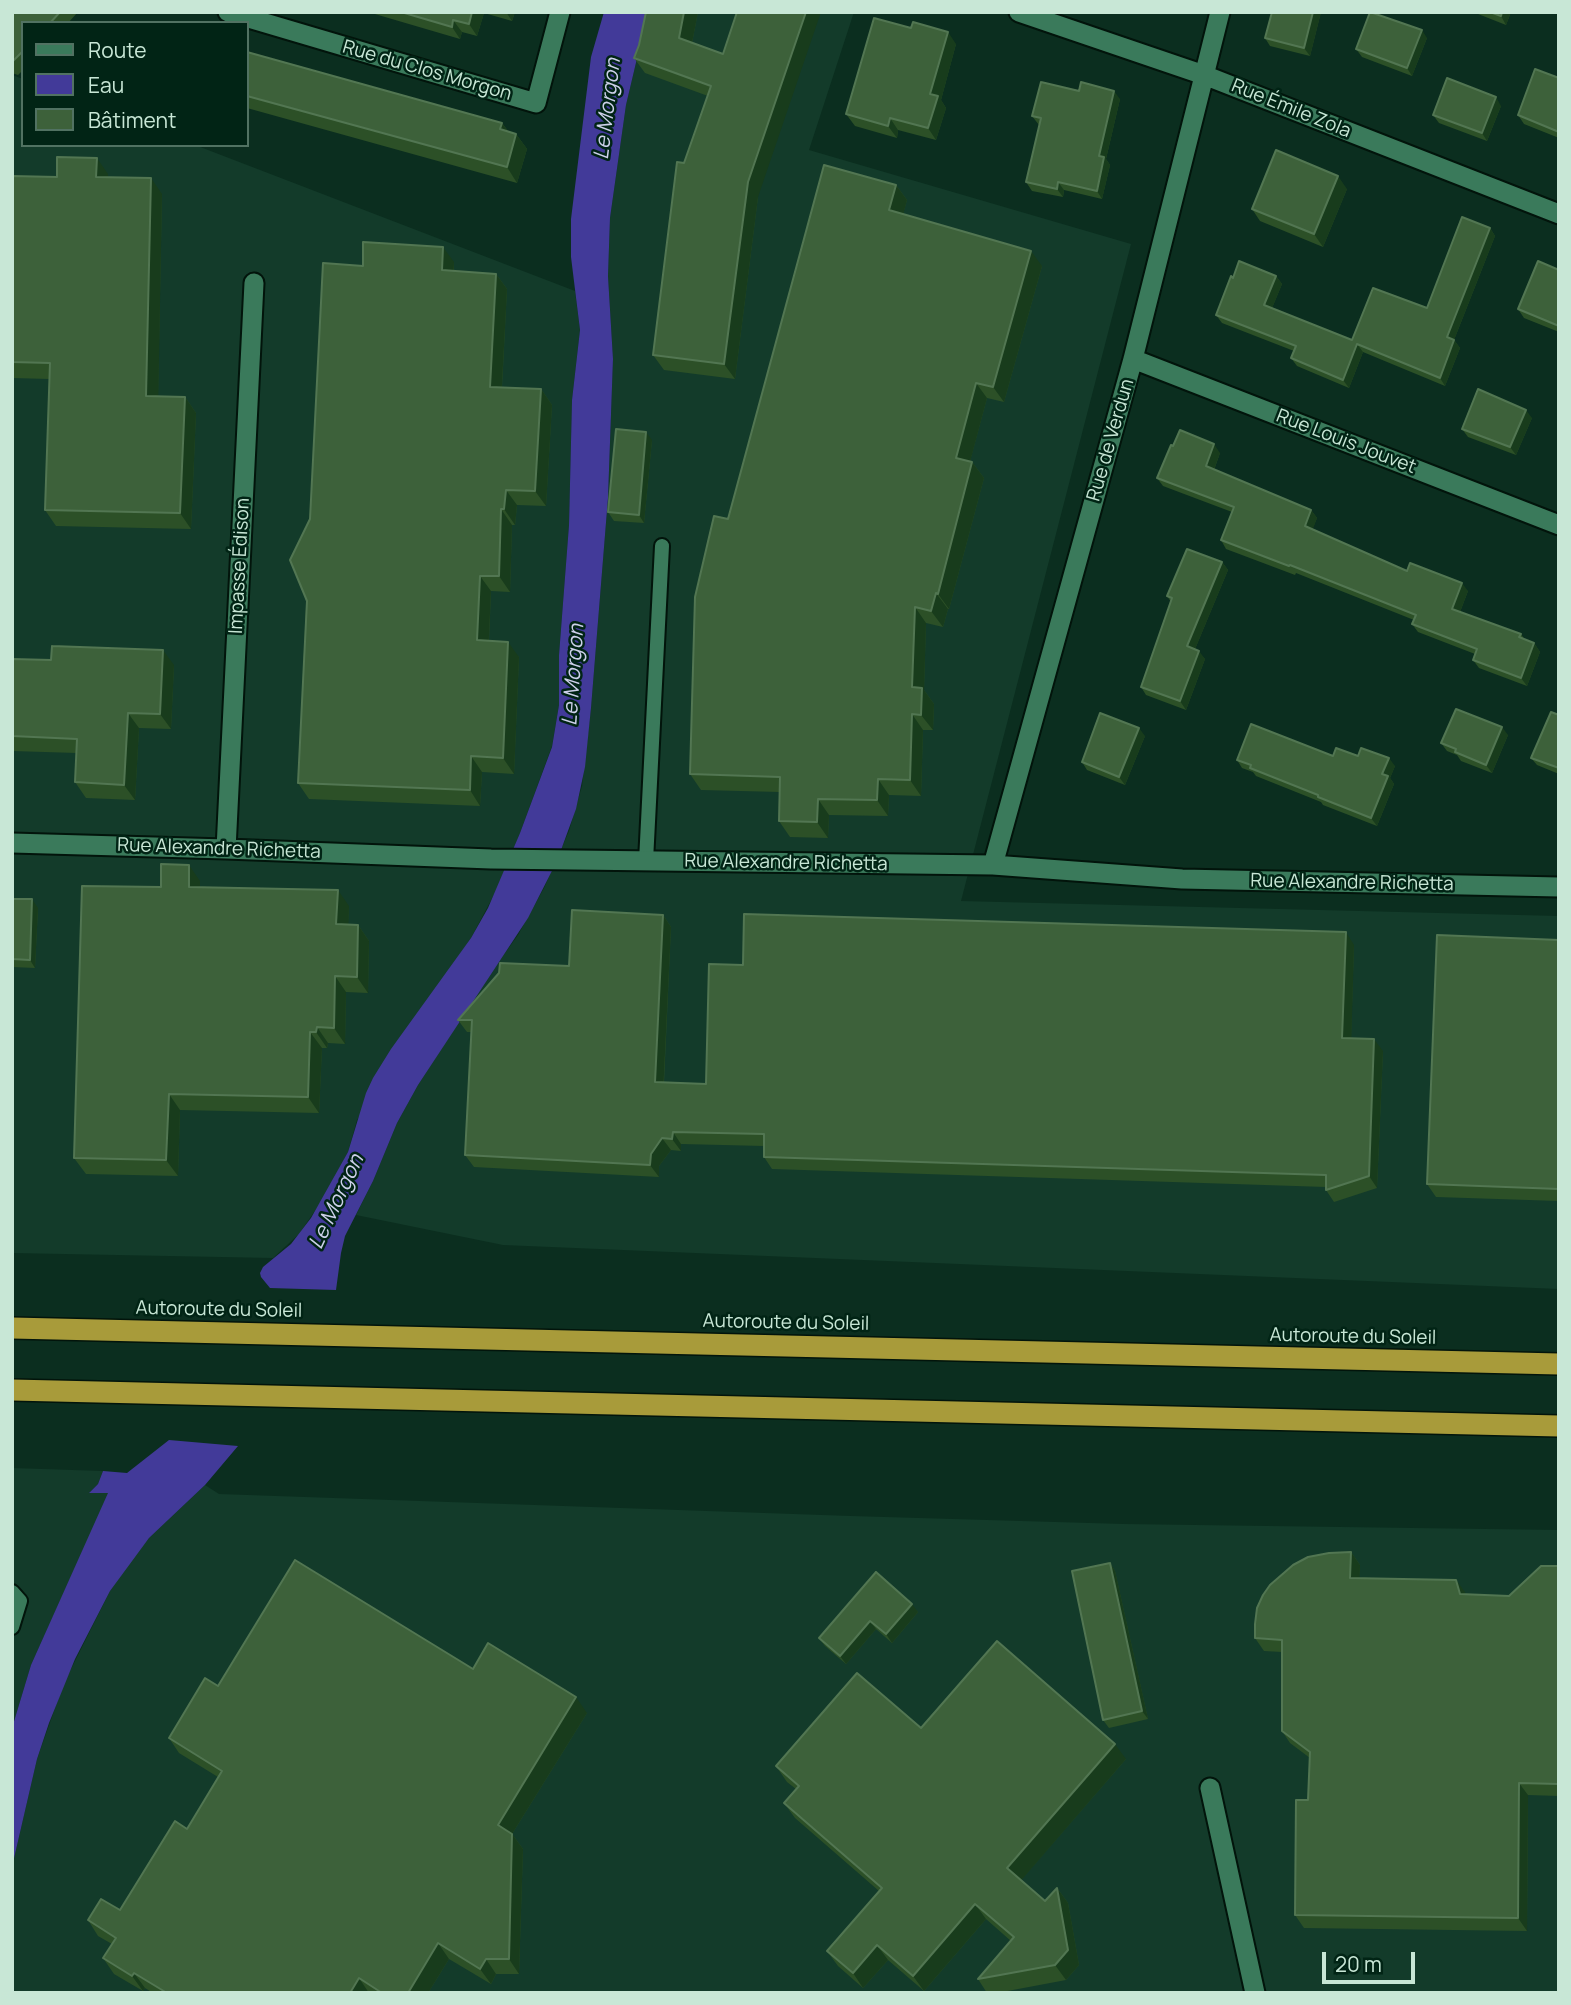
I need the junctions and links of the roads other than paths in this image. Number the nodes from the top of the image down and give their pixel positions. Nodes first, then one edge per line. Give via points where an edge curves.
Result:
1 (229, 12) edge
2 (560, 12) edge
3 (1019, 12) edge
4 (1220, 12) edge
5 (1205, 75) junction
6 (1559, 214) edge
7 (254, 283) dead end
8 (1133, 359) junction
9 (1559, 525) edge
10 (663, 546) dead end
11 (12, 844) edge
12 (226, 849) junction
13 (646, 861) junction
14 (993, 865) junction
15 (1559, 887) edge
16 (12, 1328) edge
17 (1559, 1364) edge
18 (12, 1390) edge
19 (1559, 1426) edge
20 (12, 1592) edge
21 (12, 1627) edge
22 (1210, 1788) dead end
23 (1255, 1993) edge

1 - 2 street, Rue du Clos Morgon via 536,103
3 - 5 street, Rue Émile Zola
4 - 5 street, Rue de Verdun
5 - 6 street, Rue Émile Zola
5 - 8 street, Rue de Verdun
7 - 12 street, Impasse Édison
8 - 9 street, Rue Louis Jouvet
8 - 14 street, Rue de Verdun
10 - 13 lane
11 - 12 street, Rue Alexandre Richetta
12 - 13 street, Rue Alexandre Richetta
13 - 14 street, Rue Alexandre Richetta
14 - 15 street, Rue Alexandre Richetta via 1182,879
16 - 17 highway, Autoroute du Soleil
18 - 19 highway
20 - 21 lane via 20,1601
22 - 23 street

